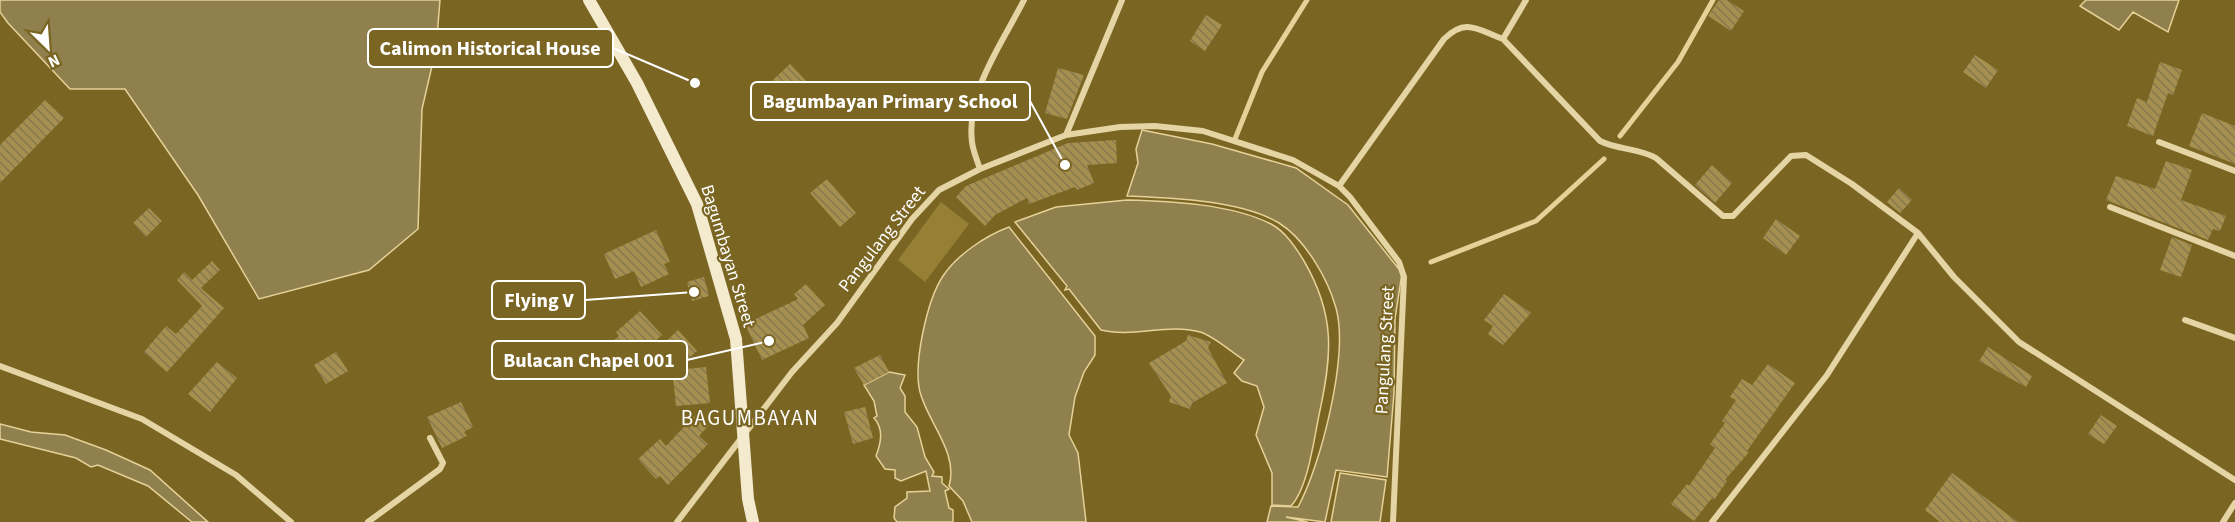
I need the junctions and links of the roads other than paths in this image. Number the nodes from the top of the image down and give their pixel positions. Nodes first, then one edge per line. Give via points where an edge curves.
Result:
1 (589, 0) edge
2 (1024, 0) edge
3 (1122, 0) edge
4 (1526, 0) edge
5 (1503, 39) junction
6 (1066, 135) junction
7 (2159, 142) dead end
8 (980, 169) junction
9 (2235, 171) edge
10 (1339, 186) junction
11 (2110, 207) dead end
12 (1918, 232) junction
13 (2235, 256) edge
14 (2185, 320) dead end
15 (2235, 338) edge
16 (0, 366) edge
17 (430, 438) dead end
18 (742, 439) junction
19 (2235, 480) edge
20 (2235, 503) edge
21 (291, 522) edge
22 (368, 522) edge
23 (677, 522) edge
24 (753, 522) edge
25 (1393, 522) edge
26 (1712, 522) edge
27 (2223, 522) edge

1 - 18 main road, Bagumbayan Street via 637,83 697,204 736,339
2 - 8 street via 977,92 972,111 972,143
3 - 6 street
4 - 5 street
5 - 10 street via 1469,26 1455,28
5 - 12 street via 1600,141 1656,158 1723,216 1733,216 1791,156 1799,153 1852,184
6 - 8 street, Pangulang Street
6 - 10 street, Pangulang Street via 1120,127 1203,131 1293,160
7 - 9 street
8 - 18 street, Pangulang Street via 939,190 912,219 837,323 792,372
10 - 25 street, Pangulang Street via 1399,262 1404,277
11 - 13 street
12 - 19 street via 1954,277 2019,342
12 - 26 street via 1827,375
14 - 15 street
16 - 21 street via 142,419 236,475
17 - 22 street via 442,458 440,469
18 - 23 street, Pangulang Street
18 - 24 main road, Bagumbayan Street
20 - 27 street

